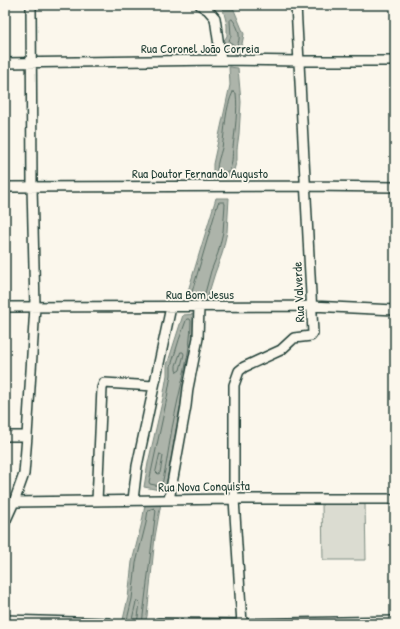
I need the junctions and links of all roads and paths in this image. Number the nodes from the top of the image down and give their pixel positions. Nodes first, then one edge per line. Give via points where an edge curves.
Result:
1 (31, 5) edge
2 (200, 5) edge
3 (296, 5) edge
4 (221, 60) junction
5 (300, 61) junction
6 (395, 61) edge
7 (5, 63) edge
8 (30, 63) junction
9 (306, 186) junction
10 (5, 187) edge
11 (32, 187) junction
12 (395, 187) edge
13 (35, 306) junction
14 (311, 306) junction
15 (5, 307) edge
16 (171, 307) junction
17 (199, 307) junction
18 (395, 310) edge
19 (154, 386) junction
20 (5, 436) edge
21 (27, 436) junction
22 (234, 499) junction
23 (395, 499) edge
24 (133, 500) junction
25 (169, 500) junction
26 (97, 501) junction
27 (14, 502) junction
28 (5, 522) edge
29 (5, 620) edge
30 (395, 621) edge
31 (32, 623) edge
32 (72, 623) edge
33 (109, 623) edge
34 (158, 623) dead end
35 (242, 624) edge

1 - 8 street
2 - 4 street via 215,18
3 - 5 street, Rua Valverde
4 - 5 street, Rua Coronel João Correia
4 - 8 street, Rua Coronel João Correia
5 - 6 street, Rua Coronel João Correia
5 - 9 street, Rua Valverde
7 - 8 street, Rua Coronel João Correia
8 - 11 street
9 - 11 street, Rua Doutor Fernando Augusto
9 - 12 street, Rua Doutor Fernando Augusto
9 - 14 street, Rua Valverde
10 - 11 street, Rua Doutor Fernando Augusto
11 - 13 street
13 - 15 street, Rua Bom Jesus
13 - 16 street, Rua Bom Jesus
13 - 21 street
14 - 17 street, Rua Bom Jesus
14 - 18 street, Rua Bom Jesus
14 - 22 street, Rua Valverde via 312,335 294,338 281,350 244,367 235,378
16 - 17 street, Rua Bom Jesus
16 - 19 street
17 - 25 street via 198,338
19 - 24 street via 137,466
19 - 26 street via 104,383
20 - 21 street
21 - 27 street via 24,474
22 - 23 street, Rua Nova Conquista
22 - 25 street, Rua Nova Conquista
22 - 35 street, Rua Valverde
24 - 25 street, Rua Nova Conquista
24 - 26 street, Rua Nova Conquista
26 - 27 street, Rua Nova Conquista
27 - 28 street
29 - 31 street
30 - 35 street
31 - 32 street
32 - 33 street
34 - 35 street

